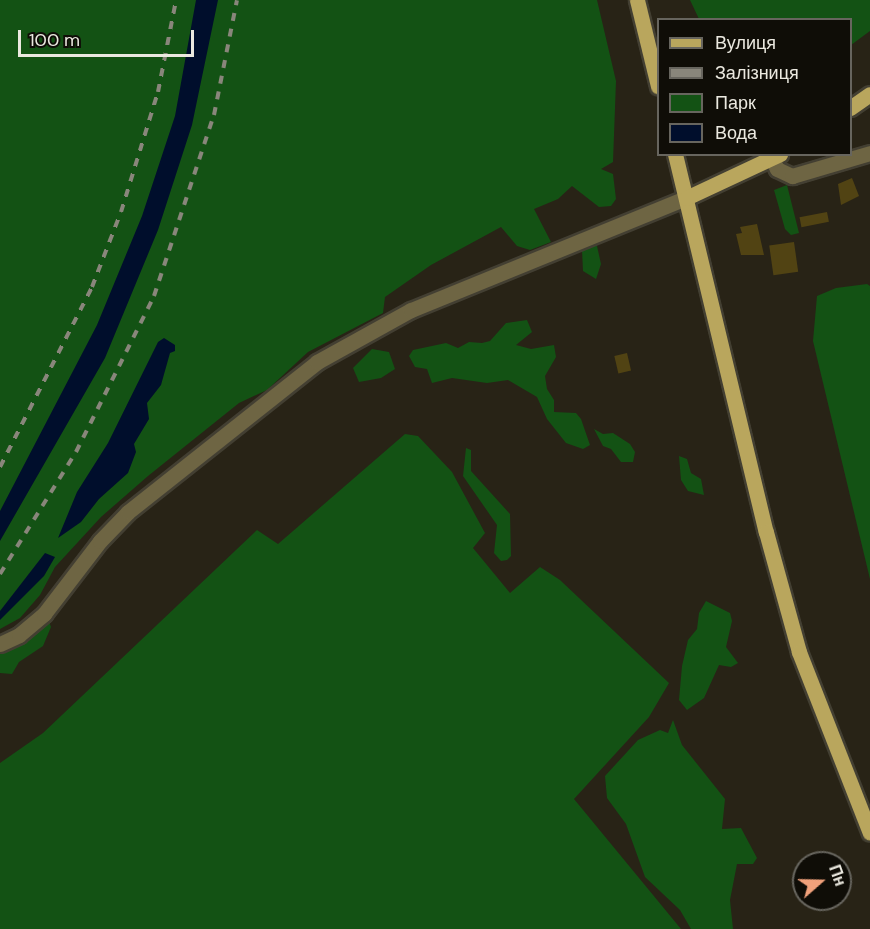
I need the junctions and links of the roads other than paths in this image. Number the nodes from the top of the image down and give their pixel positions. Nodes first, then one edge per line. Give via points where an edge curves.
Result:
1 (637, 0) edge
2 (657, 82) edge
3 (870, 94) edge
4 (852, 107) edge
5 (870, 153) edge
6 (676, 156) edge
7 (776, 157) edge
8 (686, 198) junction
9 (0, 644) edge
10 (870, 833) edge

1 - 2 main road
3 - 4 main road
5 - 7 street via 792,176 777,169
6 - 8 main road
7 - 8 main road
8 - 9 street via 411,310 317,362 128,512 100,541 44,614 19,635
8 - 10 main road via 796,641 816,702

